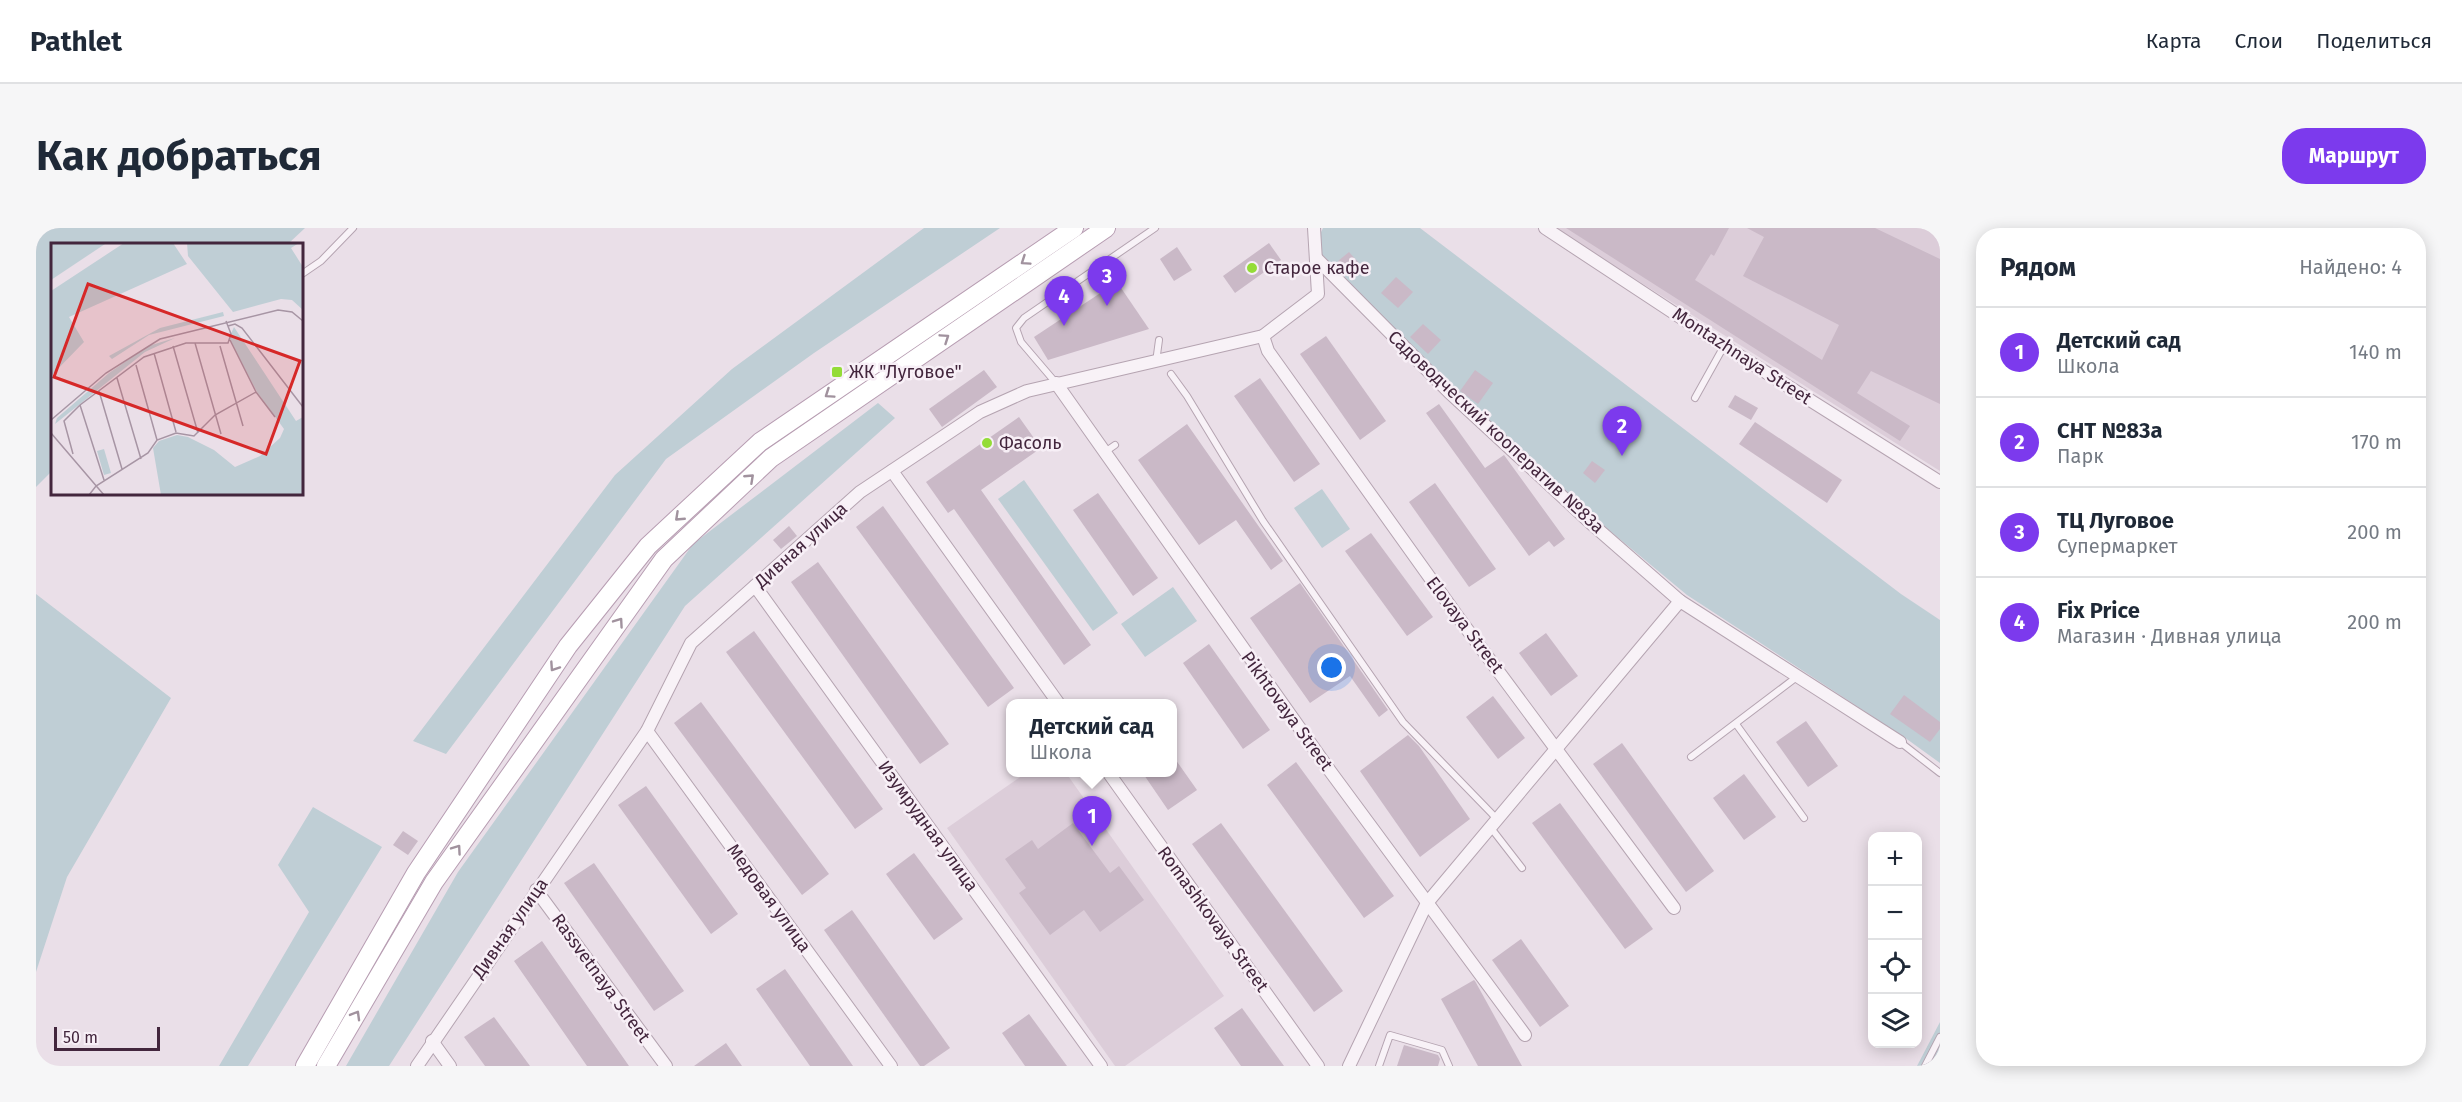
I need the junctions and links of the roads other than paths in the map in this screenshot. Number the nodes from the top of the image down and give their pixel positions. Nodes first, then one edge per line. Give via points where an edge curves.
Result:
1 (353, 228) edge
2 (1074, 228) edge
3 (1106, 228) edge
4 (1155, 228) edge
5 (1314, 228) edge
6 (1545, 228) edge
7 (1317, 260) junction
8 (303, 273) edge
9 (1263, 336) junction
10 (1159, 340) dead end
11 (1725, 346) junction
12 (1156, 362) junction
13 (1171, 374) dead end
14 (1056, 383) junction
15 (1695, 398) dead end
16 (892, 471) junction
17 (1940, 482) edge
18 (755, 586) junction
19 (1680, 601) junction
20 (1799, 676) junction
21 (1055, 699) edge
22 (1736, 724) junction
23 (647, 730) junction
24 (1900, 742) joint
25 (1556, 748) junction
26 (1691, 757) dead end
27 (1940, 772) edge
28 (1112, 777) edge
29 (1804, 818) dead end
30 (1494, 823) junction
31 (1522, 868) dead end
32 (536, 890) junction
33 (1427, 903) junction
34 (1674, 908) dead end
35 (1525, 1035) dead end
36 (1940, 1037) edge
37 (432, 1041) junction
38 (305, 1066) edge
39 (326, 1066) edge
40 (417, 1066) edge
41 (450, 1066) edge
42 (666, 1066) edge
43 (891, 1066) edge
44 (1101, 1066) edge
45 (1318, 1066) edge
46 (1348, 1066) edge
47 (1379, 1066) edge
48 (1449, 1066) edge
49 (1925, 1066) edge

1 - 8 lane
2 -> 38 main road via 760,442 648,546 568,646 416,873
39 -> 3 main road via 434,882 664,559 771,458
4 - 14 lane via 1024,318 1016,328 1021,342
5 - 7 street, Дивная улица
6 - 11 street, Montazhnaya Street
7 - 9 street, Дивная улица via 1318,294
7 - 19 street, Садоводческий кооператив №83а via 1449,392
9 - 12 street, Дивная улица
9 - 25 street, Elovaya Street via 1268,351 1340,454
10 - 12 lane
11 - 15 lane
11 - 17 street, Montazhnaya Street
12 - 14 street, Дивная улица
13 - 30 lane via 1263,521 1403,722
14 - 16 street, Дивная улица via 980,412
14 - 33 street, Pikhtovaya Street via 1110,449 1309,742
16 - 18 street, Дивная улица via 860,492
16 - 21 street
18 - 23 street, Дивная улица via 691,643
18 - 44 street, Изумрудная улица
19 - 20 street, Садоводческий кооператив №83а
19 - 25 street
20 - 22 lane
20 - 24 street, Садоводческий кооператив №83а
22 - 26 lane
22 - 29 lane
23 - 32 street, Дивная улица
23 - 43 street, Медовая улица
24 - 27 lane
25 - 30 street
25 - 34 street, Elovaya Street
28 - 45 street, Romashkovaya Street
30 - 31 lane
30 - 33 street
32 - 37 street, Дивная улица
32 - 42 street, Rassvetnaya Street
33 - 35 street, Pikhtovaya Street
33 - 46 street
36 - 49 lane
37 - 40 street, Дивная улица
37 - 41 street
47 - 48 lane via 1390,1035 1442,1050

